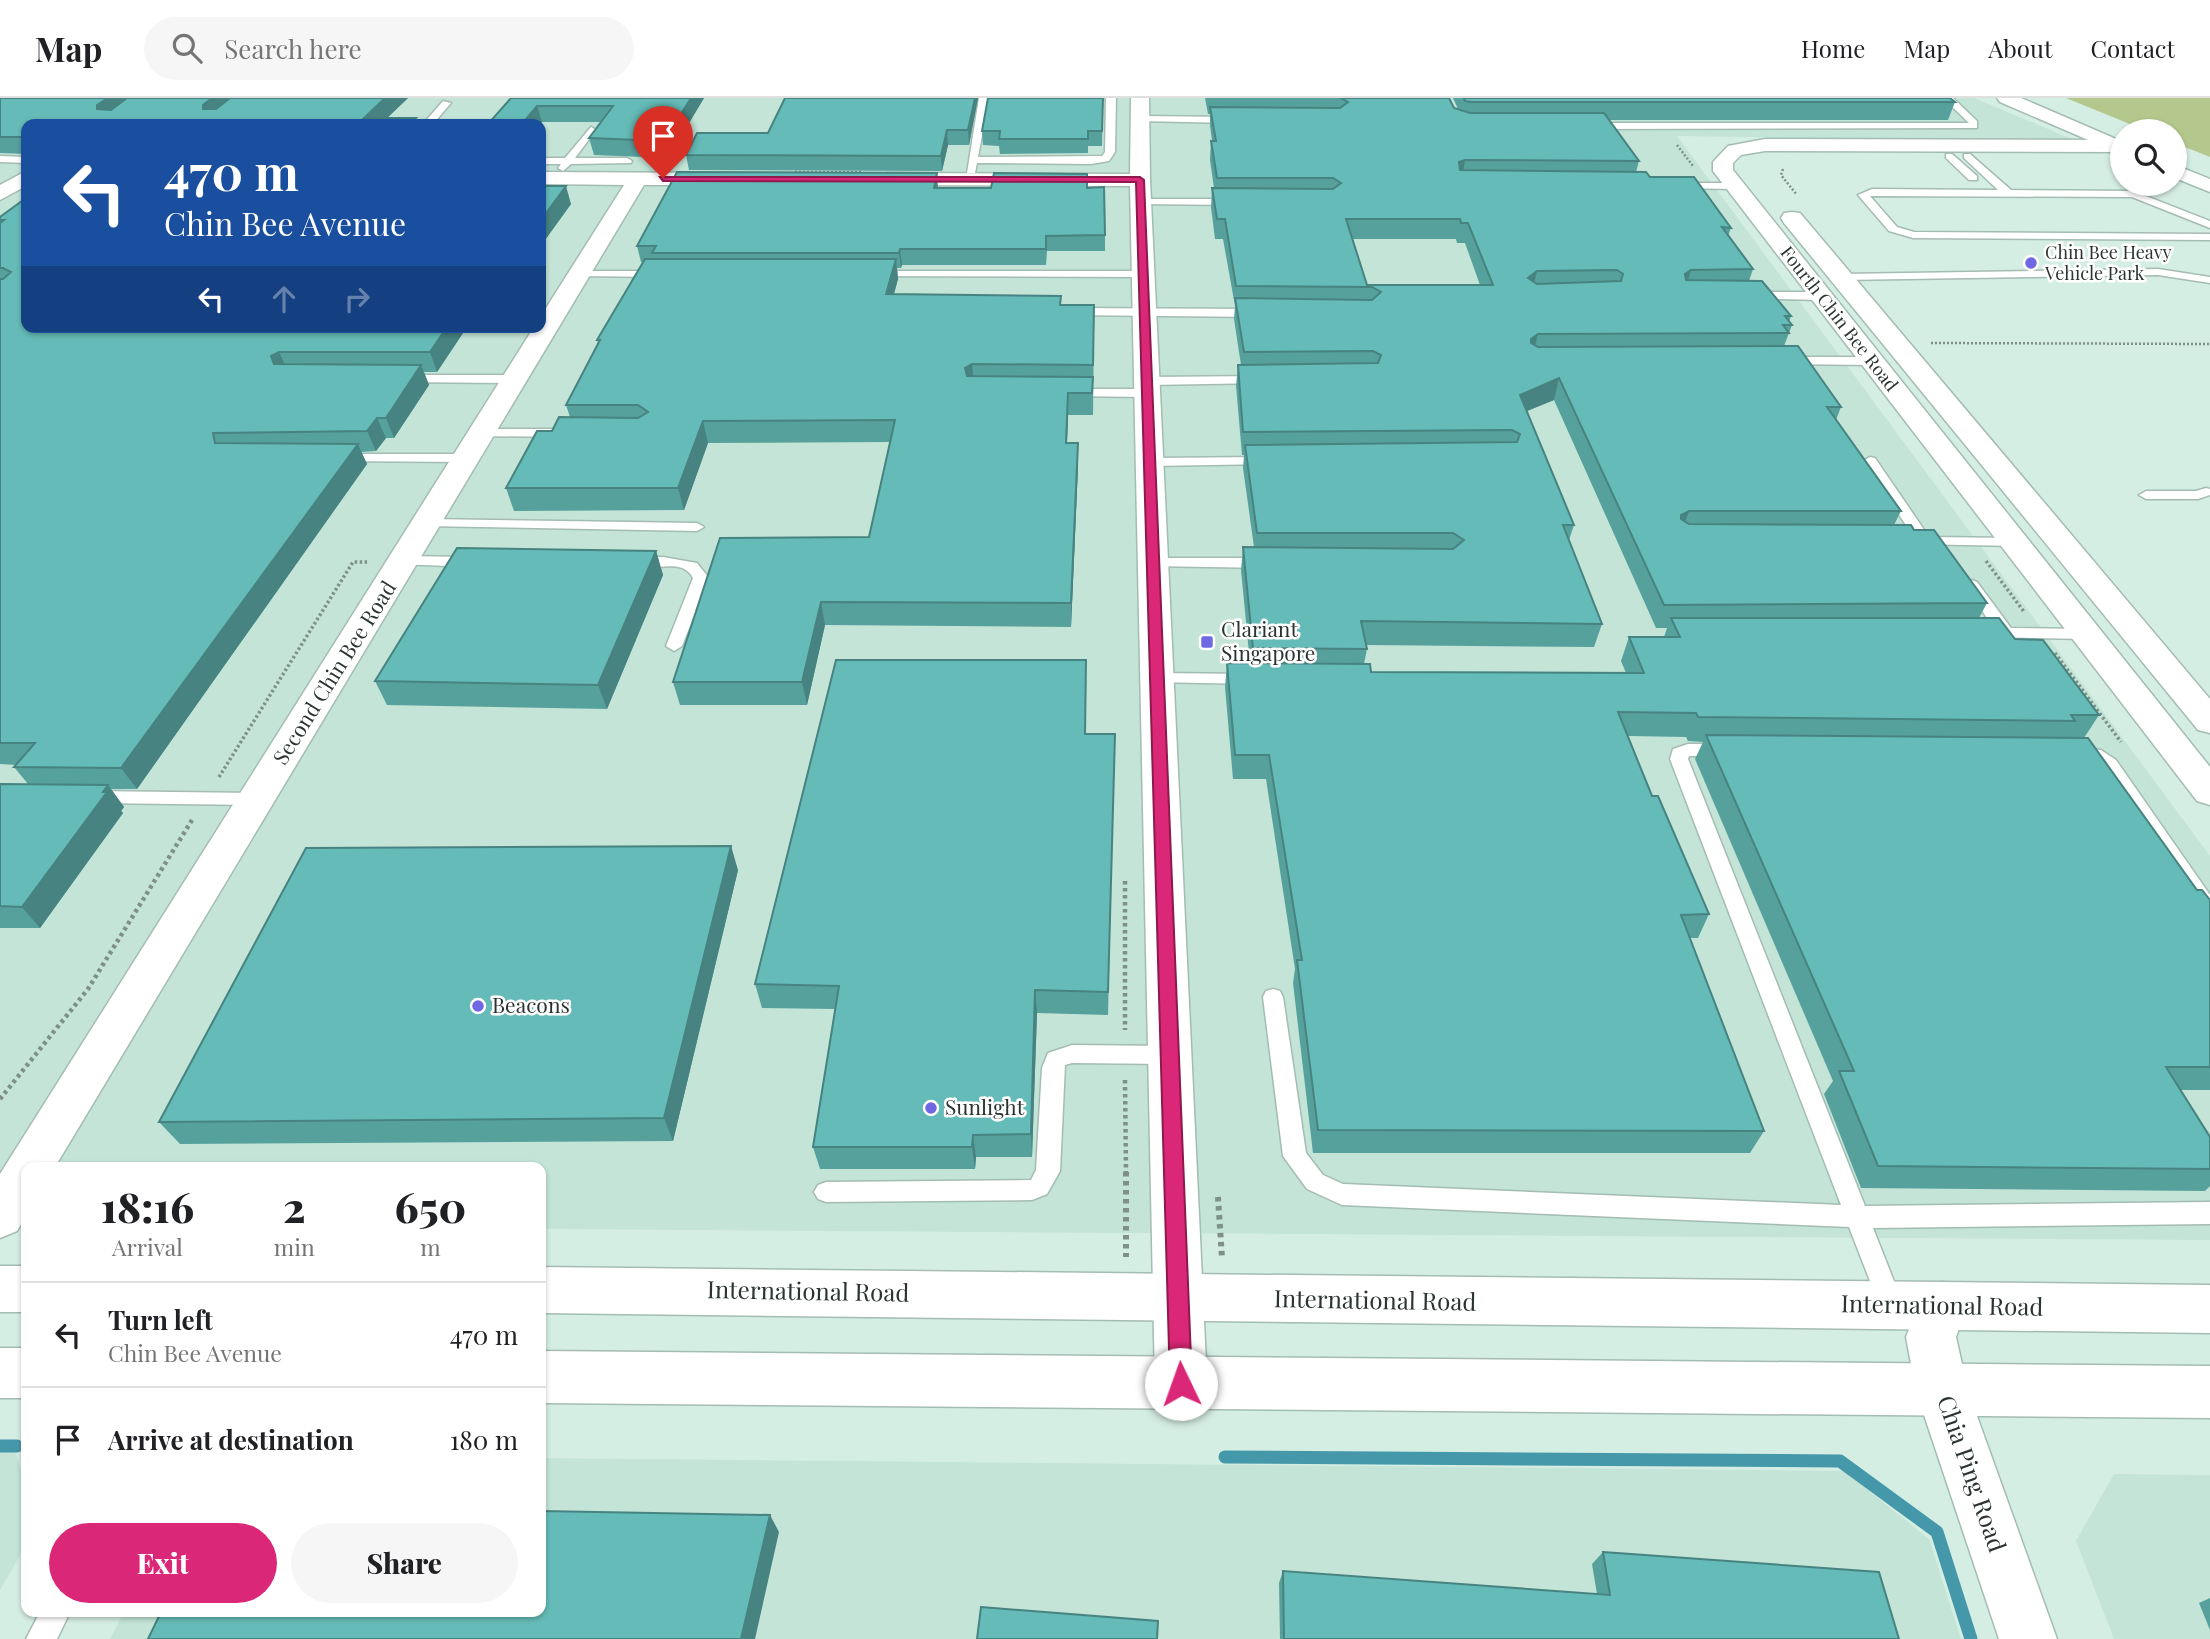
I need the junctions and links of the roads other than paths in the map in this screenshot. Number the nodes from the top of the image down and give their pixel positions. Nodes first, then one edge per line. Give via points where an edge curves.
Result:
1 (984, 98) edge
2 (1111, 98) edge
3 (1140, 98) edge
4 (1948, 98) edge
5 (2006, 98) edge
6 (2026, 98) edge
7 (446, 103) dead end
8 (1201, 105) dead end
9 (432, 119) edge
10 (1141, 119) junction
11 (1204, 120) junction
12 (1244, 120) edge
13 (1576, 126) edge
14 (1753, 127) junction
15 (592, 130) edge
16 (2110, 141) edge
17 (2110, 142) edge
18 (1769, 145) junction
19 (2110, 147) edge
20 (2110, 148) edge
21 (1958, 156) junction
22 (0, 159) edge
23 (21, 160) edge
24 (1757, 166) dead end
25 (2187, 166) edge
26 (632, 170) junction
27 (971, 170) junction
28 (555, 172) edge
29 (2210, 175) edge
30 (0, 176) edge
31 (867, 176) edge
32 (21, 177) edge
33 (2187, 177) edge
34 (748, 179) edge
35 (21, 180) edge
36 (1667, 186) edge
37 (1735, 186) junction
38 (2210, 186) edge
39 (1141, 191) junction
40 (1989, 193) junction
41 (2008, 193) junction
42 (0, 194) edge
43 (1788, 199) road end
44 (1252, 202) edge
45 (2210, 225) edge
46 (2210, 237) edge
47 (579, 274) junction
48 (675, 274) edge
49 (852, 274) edge
50 (1144, 274) junction
51 (2210, 280) edge
52 (1831, 287) junction
53 (1737, 297) edge
54 (1058, 312) edge
55 (1145, 312) junction
56 (1273, 314) edge
57 (546, 327) edge
58 (542, 333) edge
59 (1769, 361) edge
60 (1871, 361) junction
61 (382, 379) edge
62 (514, 379) junction
63 (1276, 380) edge
64 (1148, 387) junction
65 (1051, 393) edge
66 (482, 433) junction
67 (578, 433) edge
68 (328, 458) edge
69 (466, 458) junction
70 (1279, 461) edge
71 (1870, 461) dead end
72 (1150, 462) junction
73 (2206, 492) dead end
74 (2146, 495) dead end
75 (426, 523) junction
76 (697, 527) dead end
77 (1898, 541) edge
78 (1925, 542) junction
79 (2016, 542) junction
80 (403, 561) junction
81 (485, 562) edge
82 (622, 563) edge
83 (1153, 563) junction
84 (1284, 564) edge
85 (1961, 570) edge
86 (1965, 633) edge
87 (2006, 633) junction
88 (2087, 634) junction
89 (674, 646) dead end
90 (1157, 678) junction
91 (1264, 679) edge
92 (2210, 722) edge
93 (1743, 750) edge
94 (2060, 753) edge
95 (2210, 793) edge
96 (69, 797) edge
97 (257, 799) junction
98 (2210, 910) edge
99 (1273, 997) dead end
100 (1169, 1055) junction
101 (33, 1162) edge
102 (21, 1182) edge
103 (826, 1192) dead end
104 (2210, 1213) edge
105 (0, 1216) edge
106 (1857, 1217) junction
107 (0, 1289) edge
108 (21, 1289) edge
109 (546, 1290) edge
110 (1177, 1299) junction
111 (1892, 1306) junction
112 (1942, 1306) junction
113 (2210, 1309) edge
114 (0, 1373) edge
115 (21, 1373) edge
116 (546, 1377) edge
117 (1181, 1384) junction
118 (1942, 1391) junction
119 (2210, 1392) edge
120 (53, 1617) edge
121 (41, 1639) edge
122 (2028, 1639) edge

1 - 27 lane
2 - 27 lane via 1110,152 1105,159
3 - 10 street
4 - 14 lane via 1974,126
5 - 17 street
6 - 16 street
7 - 9 lane
8 - 11 lane
10 - 11 lane
10 - 39 street
11 - 12 lane
13 - 14 lane
14 - 18 lane
15 - 28 lane
18 - 19 street, Fourth Chin Bee Road
18 - 37 street, Fourth Chin Bee Road via 1747,146 1727,155 1723,172
20 - 21 street
21 - 24 street via 1795,155
21 - 40 lane
21 - 41 lane
22 - 23 lane
25 - 29 street
26 - 28 street
26 - 34 street
26 - 47 street, Second Chin Bee Road
27 - 31 street
27 - 39 street
30 - 32 street
33 - 38 street
35 - 42 street
36 - 37 lane
37 - 52 street, Fourth Chin Bee Road
39 - 44 lane
39 - 50 street
40 - 41 lane
40 - 46 lane via 1863,195 1894,229 1913,235
41 - 45 lane via 2133,194
43 - 52 street, Fourth Chin Bee Road
47 - 48 lane
47 - 57 street, Second Chin Bee Road
49 - 50 lane
50 - 55 street
51 - 52 lane via 2158,272
52 - 53 lane
52 - 60 street, Fourth Chin Bee Road
52 - 92 street, Fourth Chin Bee Road
54 - 55 lane
55 - 56 lane
55 - 64 street
58 - 62 street, Second Chin Bee Road
59 - 60 lane
60 - 79 street, Fourth Chin Bee Road
61 - 62 lane
62 - 66 street, Second Chin Bee Road
63 - 64 lane
64 - 65 lane
64 - 72 street
66 - 67 lane
66 - 69 street, Second Chin Bee Road
68 - 69 lane
69 - 75 street, Second Chin Bee Road
70 - 72 lane
71 - 78 lane
72 - 83 street
73 - 74 lane
75 - 76 lane
75 - 80 street, Second Chin Bee Road
77 - 78 lane
78 - 79 lane
79 - 88 street, Fourth Chin Bee Road
80 - 81 lane
80 - 97 street, Second Chin Bee Road
82 - 89 lane via 688,565 701,573
83 - 84 lane
83 - 90 street
85 - 87 lane
86 - 87 lane
87 - 88 lane
88 - 95 street, Fourth Chin Bee Road
90 - 91 lane
90 - 100 street
93 - 106 lane via 1688,750 1678,759
94 - 98 lane via 2088,753 2110,764
96 - 97 lane
97 - 101 street, Second Chin Bee Road
99 - 106 lane via 1295,1156 1315,1182 1342,1194
100 - 103 lane via 1072,1054 1056,1059 1048,1171 1040,1187
100 - 110 street
102 - 105 street
104 - 106 lane
106 - 111 lane
107 - 108 street
109 - 110 street, International Road
110 - 111 street, International Road
110 - 117 street
111 - 112 street, International Road
112 - 113 street, International Road
112 - 118 street, Chia Ping Road via 1931,1337
114 - 115 street
116 - 117 street
117 - 118 street
118 - 119 street
118 - 122 street, Chia Ping Road
120 - 121 lane

